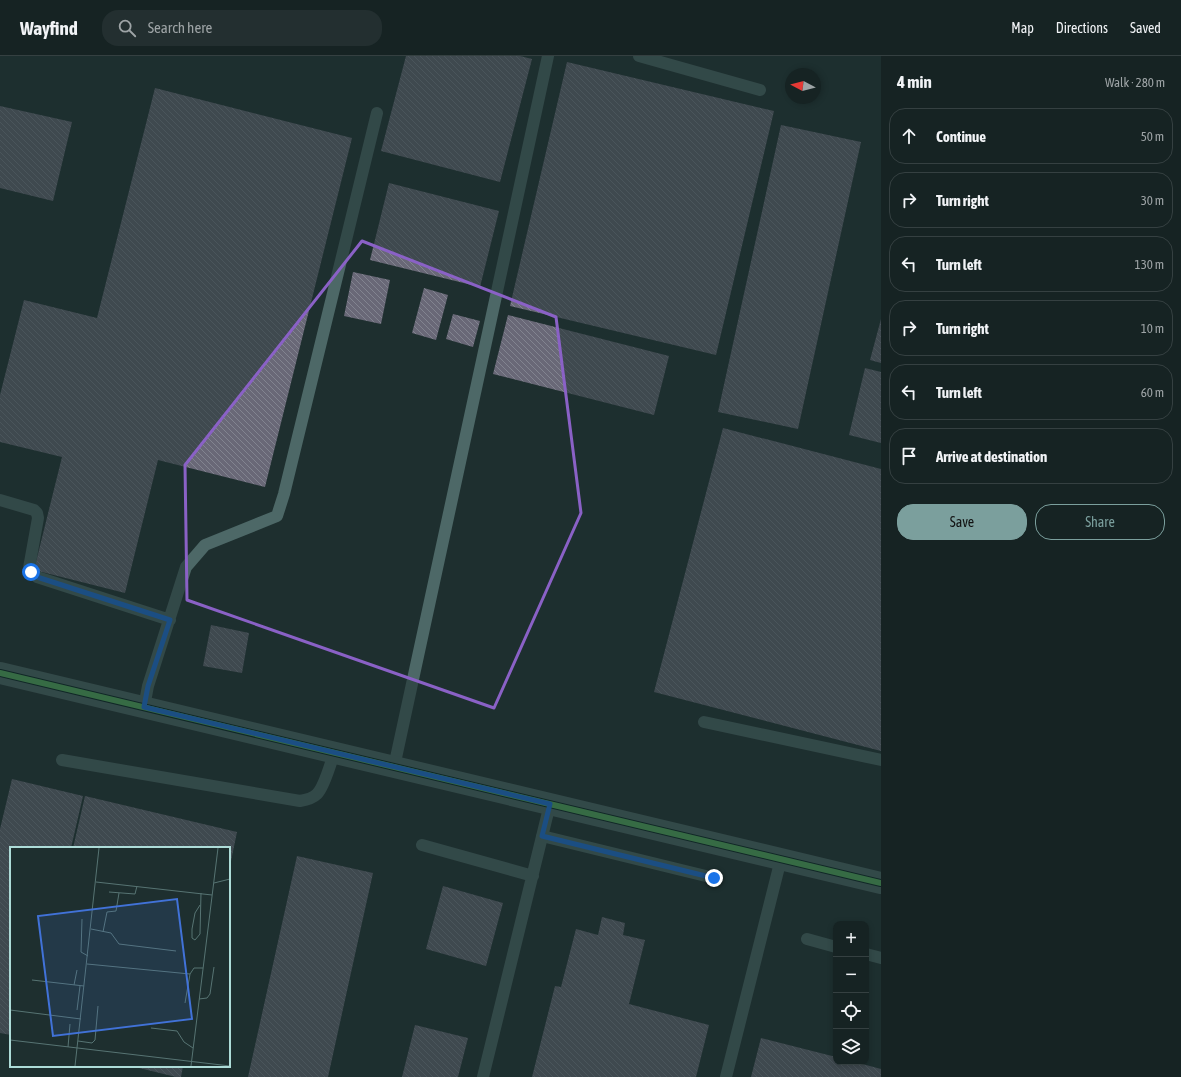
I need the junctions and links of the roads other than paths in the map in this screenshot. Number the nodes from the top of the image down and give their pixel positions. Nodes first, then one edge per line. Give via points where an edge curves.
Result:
1 (548, 56) edge
2 (639, 56) edge
3 (760, 90) dead end
4 (377, 113) dead end
5 (0, 500) edge
6 (170, 620) junction
7 (0, 673) edge
8 (144, 707) junction
9 (704, 722) dead end
10 (334, 753) junction
11 (62, 760) dead end
12 (881, 760) edge
13 (394, 767) junction
14 (550, 804) junction
15 (542, 836) junction
16 (422, 845) dead end
17 (781, 859) junction
18 (533, 876) junction
19 (714, 878) dead end
20 (881, 883) edge
21 (807, 940) dead end
22 (833, 946) edge
23 (869, 955) edge
24 (881, 958) edge
25 (483, 1077) edge
26 (726, 1077) edge

1 - 13 lane
2 - 3 lane
4 - 6 lane via 277,516 205,545 186,568
5 - 6 lane via 37,513 29,568 37,577
6 - 8 lane via 148,686
7 - 8 street
8 - 10 street
9 - 12 lane
10 - 11 lane via 317,794 300,801
10 - 13 street
13 - 14 street
14 - 15 lane
14 - 17 street
15 - 18 lane
15 - 19 lane
16 - 18 lane
17 - 20 street
17 - 26 lane
18 - 25 lane
21 - 22 lane
23 - 24 lane

